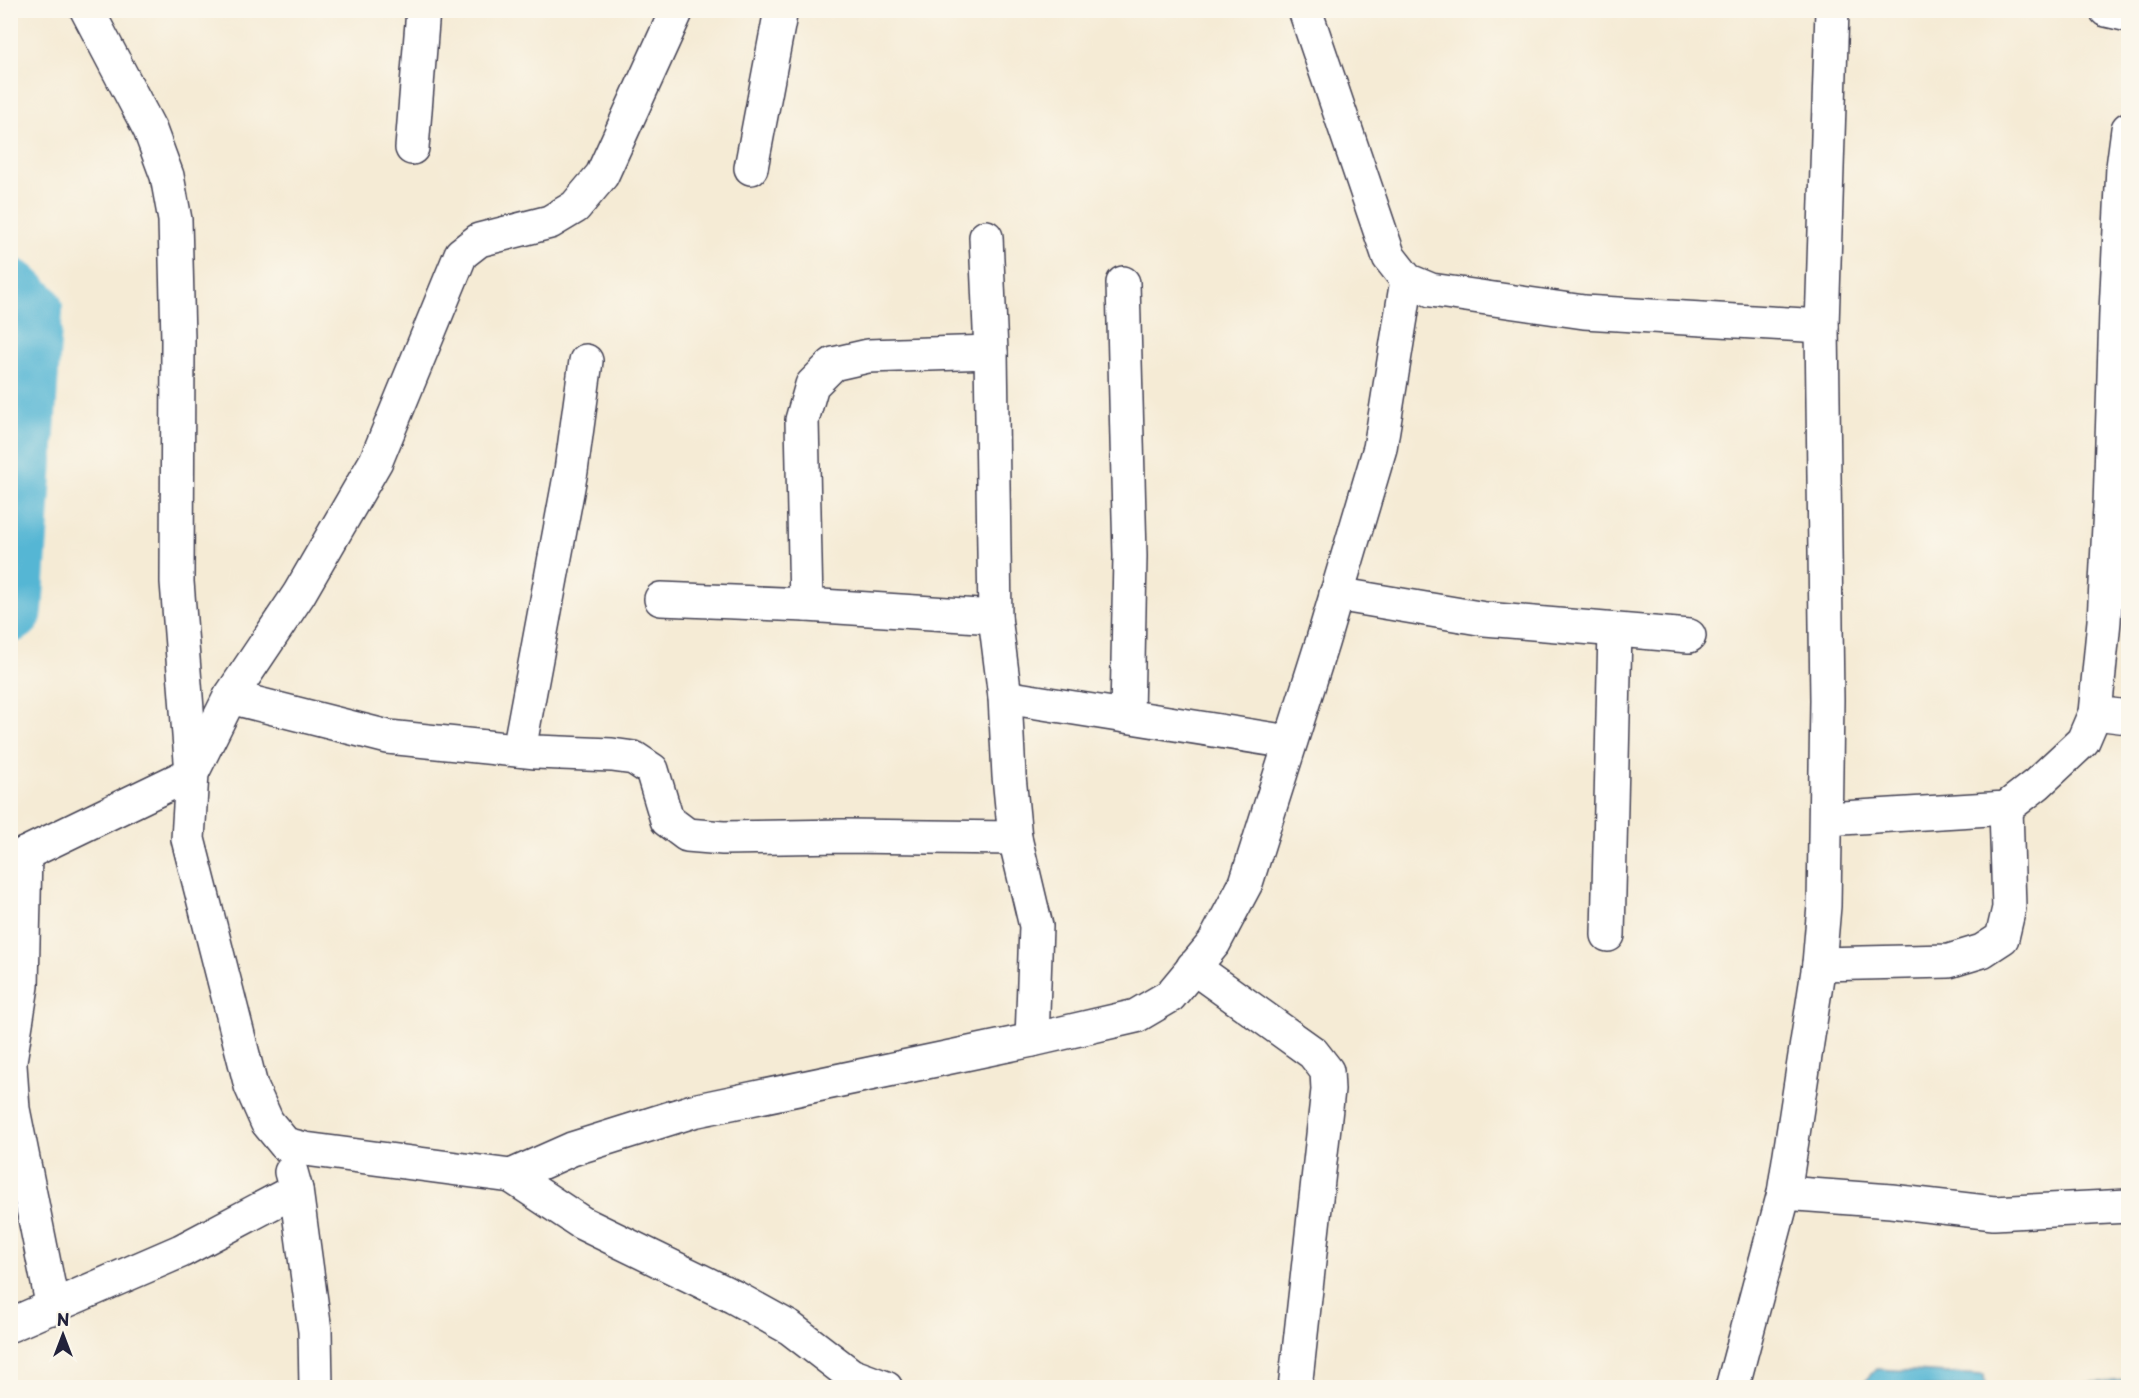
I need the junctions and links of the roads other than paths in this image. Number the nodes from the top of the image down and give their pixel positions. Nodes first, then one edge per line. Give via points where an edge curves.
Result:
1 (87, 10) edge
2 (423, 10) edge
3 (677, 10) edge
4 (781, 10) edge
5 (1305, 10) edge
6 (1832, 10) edge
7 (2106, 10) edge
8 (2128, 15) edge
9 (2128, 129) edge
10 (412, 148) dead end
11 (751, 168) dead end
12 (986, 237) dead end
13 (1407, 280) junction
14 (1123, 283) dead end
15 (2122, 312) edge
16 (1822, 326) junction
17 (990, 352) junction
18 (586, 361) dead end
19 (1336, 594) junction
20 (661, 599) dead end
21 (806, 605) junction
22 (995, 617) junction
23 (1615, 630) junction
24 (1689, 636) dead end
25 (230, 697) junction
26 (1005, 697) junction
27 (2095, 713) junction
28 (1127, 716) junction
29 (2128, 717) edge
30 (1289, 742) junction
31 (519, 750) junction
32 (192, 773) junction
33 (2006, 808) junction
34 (1826, 819) junction
35 (1014, 838) junction
36 (18, 857) edge
37 (1608, 935) dead end
38 (1819, 964) junction
39 (1193, 968) junction
40 (1032, 1040) junction
41 (10, 1063) edge
42 (285, 1144) junction
43 (511, 1176) junction
44 (296, 1190) junction
45 (1784, 1194) junction
46 (2128, 1206) edge
47 (53, 1308) junction
48 (10, 1325) edge
49 (848, 1381) edge
50 (316, 1388) edge
51 (886, 1388) edge
52 (1295, 1388) edge
53 (1732, 1388) edge

1 - 32 street via 150,130 167,176 175,220 177,582
2 - 10 street
3 - 25 street via 602,175 575,207 550,222 479,240 461,254 376,461 299,594
4 - 11 street
5 - 13 street via 1389,257
6 - 16 street
7 - 8 street
9 - 15 street via 2123,167
12 - 17 street
13 - 16 street via 1431,290 1584,312
13 - 19 street via 1380,448
14 - 28 street via 1130,556
15 - 27 street
16 - 34 street
17 - 21 street via 868,356 833,364 812,385 802,420
17 - 22 street
18 - 31 street
19 - 23 street via 1485,619
19 - 30 street
20 - 21 street
21 - 22 street
22 - 26 street
23 - 24 street
23 - 37 street
25 - 31 street via 388,736
25 - 32 street
26 - 28 street
26 - 35 street
27 - 29 street
27 - 33 street via 2083,741
28 - 30 street
30 - 39 street via 1246,883 1214,943
31 - 35 street via 634,758 652,770 667,820 687,835
32 - 36 street
32 - 42 street via 188,839 251,1086 267,1122
33 - 34 street
33 - 38 street via 2009,908 2002,938 1982,951 1949,961
34 - 38 street
35 - 40 street via 1036,926
36 - 41 street via 22,986
38 - 45 street
39 - 40 street via 1170,996 1136,1016
39 - 52 street via 1313,1053 1327,1071
40 - 43 street via 693,1111 572,1149
41 - 47 street via 13,1109
42 - 43 street
42 - 44 street
43 - 49 street via 582,1223 790,1328
44 - 47 street via 180,1251
44 - 50 street via 315,1331
45 - 46 street via 1994,1213
45 - 53 street
47 - 48 street
49 - 51 street

